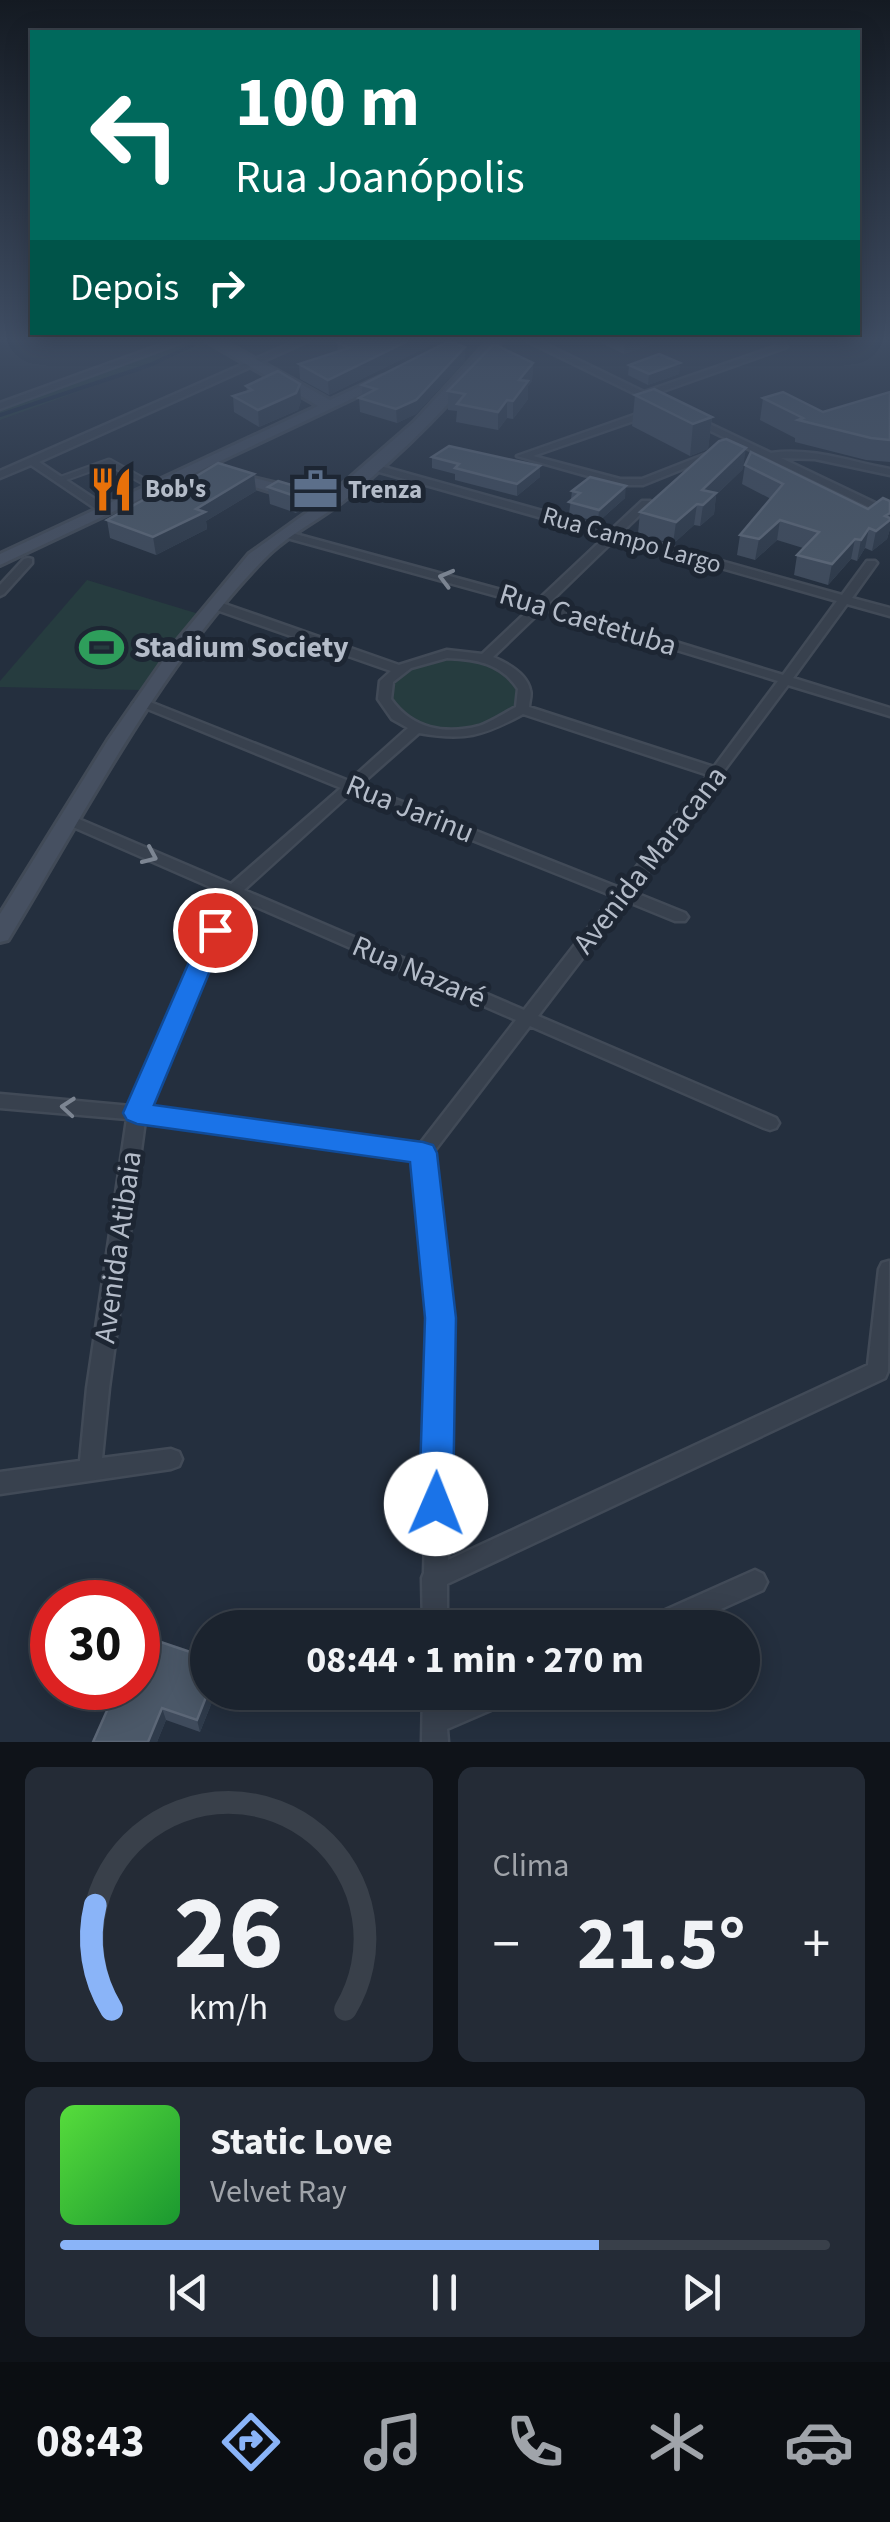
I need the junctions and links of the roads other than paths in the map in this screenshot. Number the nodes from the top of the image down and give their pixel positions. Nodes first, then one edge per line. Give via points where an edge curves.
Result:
1 (121, 422) edge
2 (294, 422) edge
3 (424, 422) edge
4 (622, 422) edge
5 (700, 422) edge
6 (724, 450) edge
7 (770, 456) junction
8 (218, 457) junction
9 (31, 462) junction
10 (373, 467) junction
11 (890, 472) edge
12 (227, 473) junction
13 (0, 475) edge
14 (59, 480) junction
15 (154, 487) junction
16 (890, 495) edge
17 (324, 504) junction
18 (646, 504) edge
19 (869, 504) junction
20 (106, 510) junction
21 (890, 514) edge
22 (284, 534) junction
23 (612, 534) junction
24 (31, 552) junction
25 (0, 560) edge
26 (871, 563) dead end
27 (0, 574) edge
28 (0, 592) edge
29 (846, 600) junction
30 (540, 604) junction
31 (215, 605) junction
32 (890, 612) edge
33 (486, 657) junction
34 (396, 668) junction
35 (785, 679) junction
36 (140, 702) junction
37 (522, 709) junction
38 (890, 712) edge
39 (416, 729) junction
40 (717, 773) junction
41 (350, 786) junction
42 (68, 820) junction
43 (230, 893) junction
44 (624, 894) junction
45 (680, 916) dead end
46 (0, 934) edge
47 (527, 1018) junction
48 (0, 1101) edge
49 (137, 1113) junction
50 (770, 1123) dead end
51 (423, 1153) junction
52 (889, 1269) edge
53 (171, 1459) dead end
54 (90, 1471) junction
55 (0, 1483) edge
56 (434, 1578) junction
57 (755, 1582) dead end
58 (435, 1610) edge
59 (691, 1610) edge
60 (472, 1710) edge
61 (435, 1732) edge

1 - 9 street
2 - 8 main road
3 - 10 main road
4 - 6 street via 522,456 642,482
5 - 7 street
7 - 11 street via 799,451
7 - 19 street
8 - 12 main road
8 - 15 main road
9 - 13 street
9 - 14 street
10 - 17 main road
10 - 23 street, Rua Campo Largo
12 - 17 main road
12 - 24 main road via 206,473
14 - 15 lane via 109,462
14 - 20 street
15 - 20 main road
16 - 19 street
17 - 22 main road
18 - 23 street
19 - 21 street
20 - 24 main road
30 -> 22 street, Rua Caetetuba
22 - 31 main road
23 - 29 street, Rua Campo Largo
23 - 30 street
24 - 25 main road
24 - 27 main road
24 - 28 street
26 - 29 street, Avenida Maracana
29 - 32 street, Rua Campo Largo
29 - 35 street, Avenida Maracana
30 - 33 street
30 - 35 street, Rua Caetetuba
31 - 34 street
31 - 36 main road
33 - 34 street via 447,654
33 - 37 street via 518,678
34 - 39 street via 384,684 386,709
35 - 38 street, Rua Caetetuba
35 - 40 street, Avenida Maracana
36 - 41 street, Rua Jarinu
36 - 42 main road
37 - 39 street via 483,732
37 - 40 street
39 - 41 street, Avenida Atibaia
40 - 44 street, Avenida Maracana
41 - 43 street, Avenida Atibaia
41 - 44 street, Rua Jarinu
42 -> 43 street, Rua Nazaré
42 - 46 main road
43 - 47 street, Rua Nazaré
43 - 49 street, Avenida Atibaia
44 - 45 street, Rua Jarinu
44 - 47 street, Avenida Maracana
47 - 50 street, Rua Nazaré
47 - 51 street, Avenida Maracana
49 -> 48 street
49 - 51 street
49 - 54 street, Avenida Atibaia
51 - 56 street via 441,1318
52 - 56 street via 878,1372
53 - 54 street
54 - 55 street
56 - 58 street
57 - 59 street
60 - 61 street

